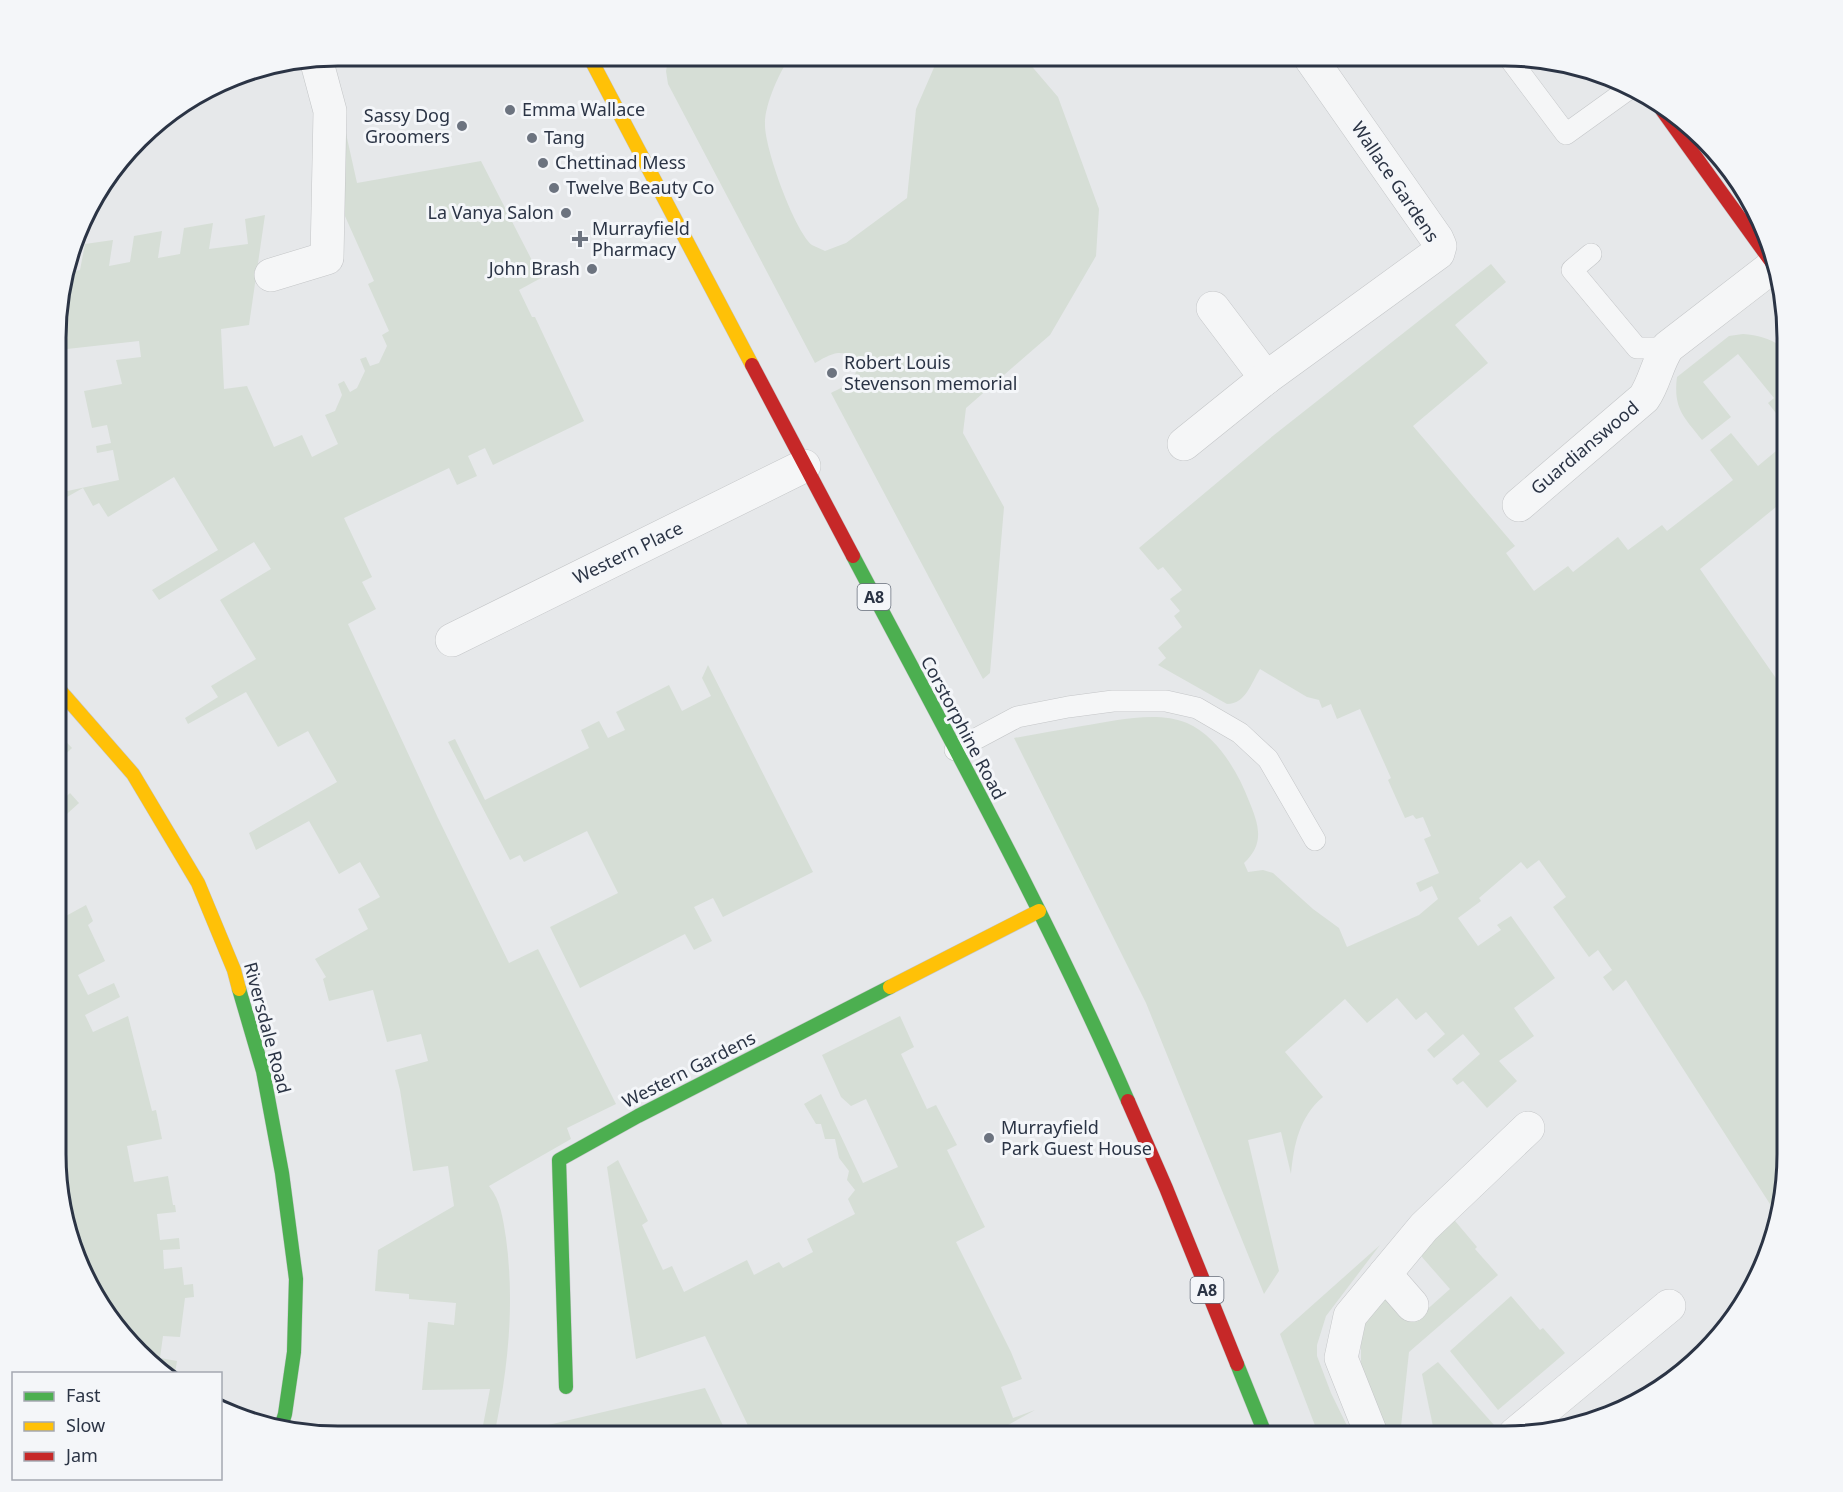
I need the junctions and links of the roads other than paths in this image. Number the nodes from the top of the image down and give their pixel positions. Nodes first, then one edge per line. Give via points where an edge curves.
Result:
1 (594, 66) edge
2 (1316, 66) edge
3 (318, 67) edge
4 (1515, 67) edge
5 (1623, 93) edge
6 (1670, 121) edge
7 (1763, 251) edge
8 (1591, 254) dead end
9 (1768, 269) edge
10 (271, 275) dead end
11 (1213, 308) dead end
12 (1676, 341) junction
13 (1266, 378) junction
14 (1184, 444) dead end
15 (804, 466) junction
16 (1519, 505) dead end
17 (452, 640) dead end
18 (66, 697) edge
19 (955, 750) junction
20 (1315, 840) dead end
21 (1039, 911) junction
22 (1528, 1128) dead end
23 (1384, 1274) junction
24 (1413, 1305) dead end
25 (1669, 1306) dead end
26 (566, 1387) dead end
27 (283, 1421) edge
28 (1526, 1425) edge
29 (1262, 1426) edge
30 (1367, 1426) edge

1 - 15 street, Corstorphine Road / A8
2 - 13 street, Wallace Gardens via 1440,246 1438,253
3 - 10 street via 330,111 327,258
4 - 5 lane via 1566,134
6 - 7 street
8 - 12 lane via 1572,270 1637,348 1657,348
9 - 12 street, Guardianswood
11 - 13 street
12 - 16 street, Guardianswood via 1663,355 1644,398
13 - 14 street, Wallace Gardens
15 - 17 street, Western Place
15 - 19 street, Corstorphine Road / A8
18 - 27 street, Riversdale Road via 133,774 198,883 234,970 263,1071 296,1279 294,1352
19 - 20 lane via 1017,717 1068,707 1124,701 1166,702 1197,708 1240,733 1268,759
19 - 21 street, Corstorphine Road / A8
21 - 26 street, Western Gardens via 559,1160
21 - 29 street, Corstorphine Road / A8 via 1101,1039 1166,1188
22 - 23 street via 1424,1227
23 - 24 street
23 - 30 street via 1350,1316 1341,1358
25 - 28 street

